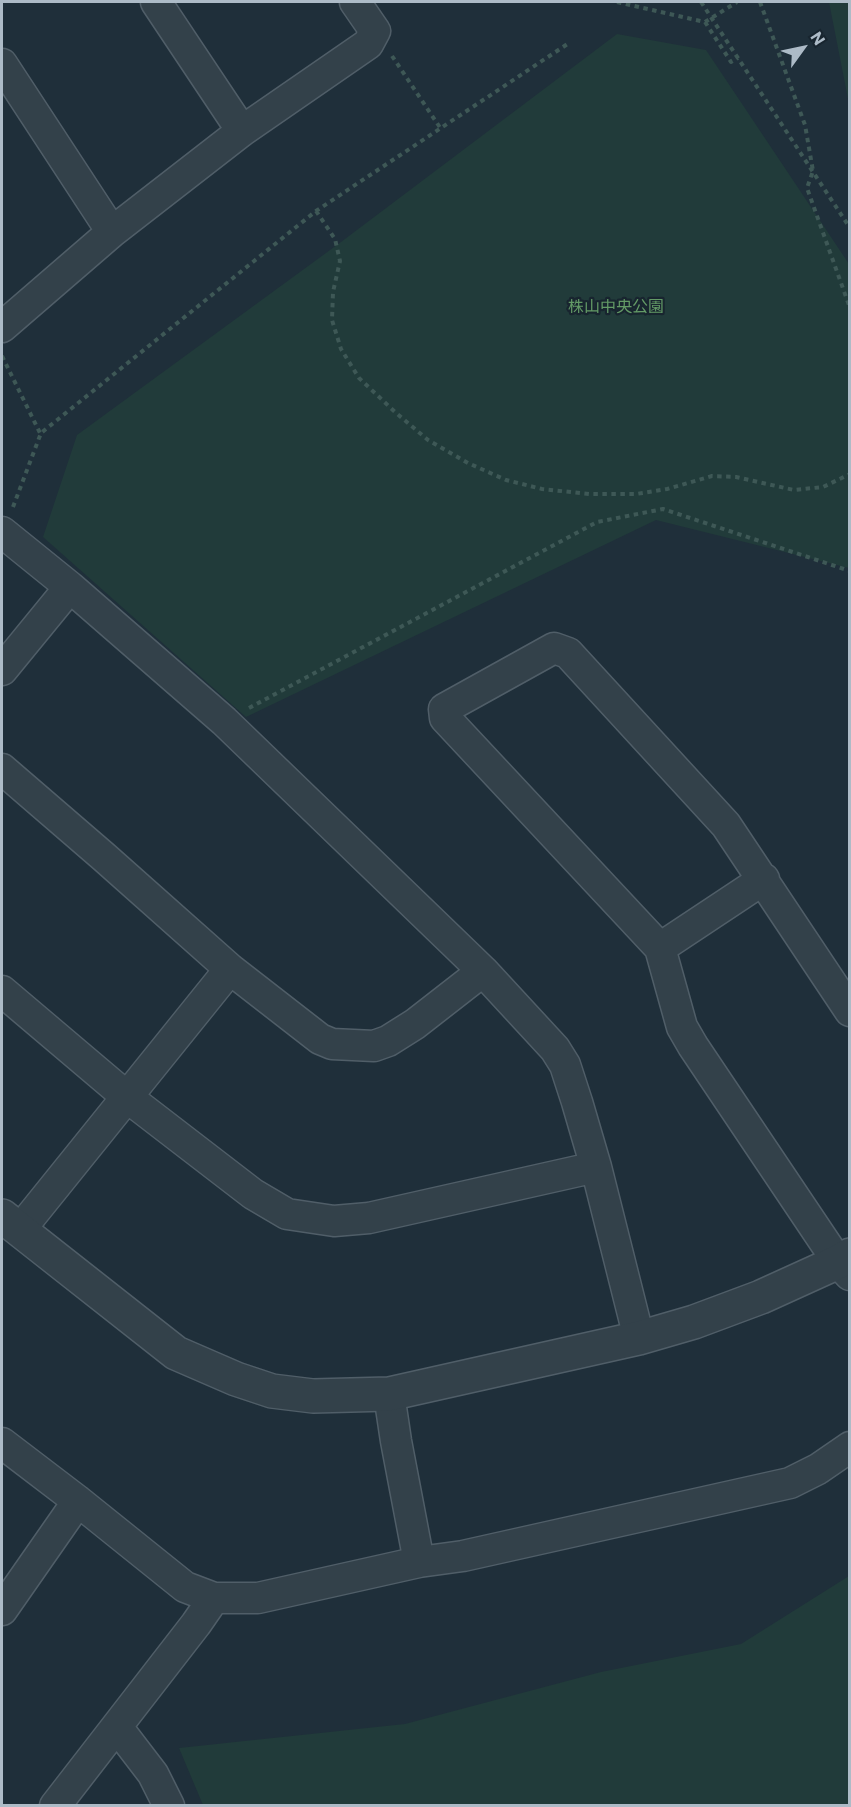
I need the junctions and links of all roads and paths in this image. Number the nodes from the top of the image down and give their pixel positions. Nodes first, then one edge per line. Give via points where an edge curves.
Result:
1 (156, 2) edge
2 (355, 2) edge
3 (617, 2) edge
4 (701, 2) edge
5 (737, 2) edge
6 (760, 2) edge
7 (705, 22) junction
8 (375, 31) junction
9 (569, 43) dead end
10 (738, 58) junction
11 (2, 64) edge
12 (441, 129) junction
13 (242, 131) junction
14 (813, 171) junction
15 (316, 211) junction
16 (849, 228) edge
17 (112, 232) junction
18 (849, 308) edge
19 (2, 327) edge
20 (2, 356) edge
21 (40, 433) junction
22 (849, 474) edge
23 (2, 532) edge
24 (849, 571) edge
25 (70, 587) junction
26 (2, 670) edge
27 (224, 721) junction
28 (2, 770) edge
29 (764, 879) junction
30 (660, 948) junction
31 (230, 969) junction
32 (483, 972) junction
33 (2, 991) edge
34 (849, 1011) edge
35 (127, 1097) junction
36 (596, 1167) junction
37 (11, 1224) edge
38 (846, 1264) edge
39 (639, 1338) junction
40 (389, 1394) junction
41 (2, 1443) edge
42 (849, 1447) edge
43 (78, 1501) junction
44 (419, 1562) junction
45 (214, 1598) junction
46 (2, 1610) edge
47 (117, 1727) junction
48 (55, 1806) edge
49 (169, 1806) edge

1 - 13 street
2 - 8 street
3 - 7 path, bridge
4 - 10 path
5 - 7 path, bridge
6 - 14 path via 805,125
7 - 10 path via 731,62
8 - 12 path
8 - 13 street via 368,44
9 - 12 path
10 - 14 path
11 - 17 street
12 - 15 path
13 - 17 street
14 - 16 path
14 - 18 path via 807,188
15 - 21 path
15 - 22 path via 335,239 340,261 332,320 341,349 359,378 395,412 428,440 468,463 506,480 589,494 636,494 712,476 736,477 794,490 823,487
17 - 19 street
20 - 21 path
21 - 23 path
23 - 25 street
24 - 27 path via 663,509 597,522
25 - 26 street
25 - 27 street
27 - 32 street
28 - 31 street
29 - 30 street
29 - 30 street via 726,825 567,652 554,648 444,709 445,718
29 - 34 street
30 - 38 street via 682,1027 693,1046
31 - 32 street via 320,1039 332,1044 374,1046 415,1024
31 - 35 street
32 - 36 street via 555,1049 565,1065
33 - 35 street
35 - 36 street via 253,1194 287,1214 307,1218 369,1218
35 - 37 street via 31,1216
36 - 39 street
37 - 40 street via 176,1353 201,1365 272,1391 313,1396
38 - 39 street via 694,1322
39 - 40 street
40 - 44 street
41 - 43 street
42 - 44 street via 790,1483 463,1556
43 - 45 street via 185,1587
43 - 46 street
44 - 45 street via 258,1599
45 - 47 street
47 - 48 street
47 - 49 street via 153,1774

